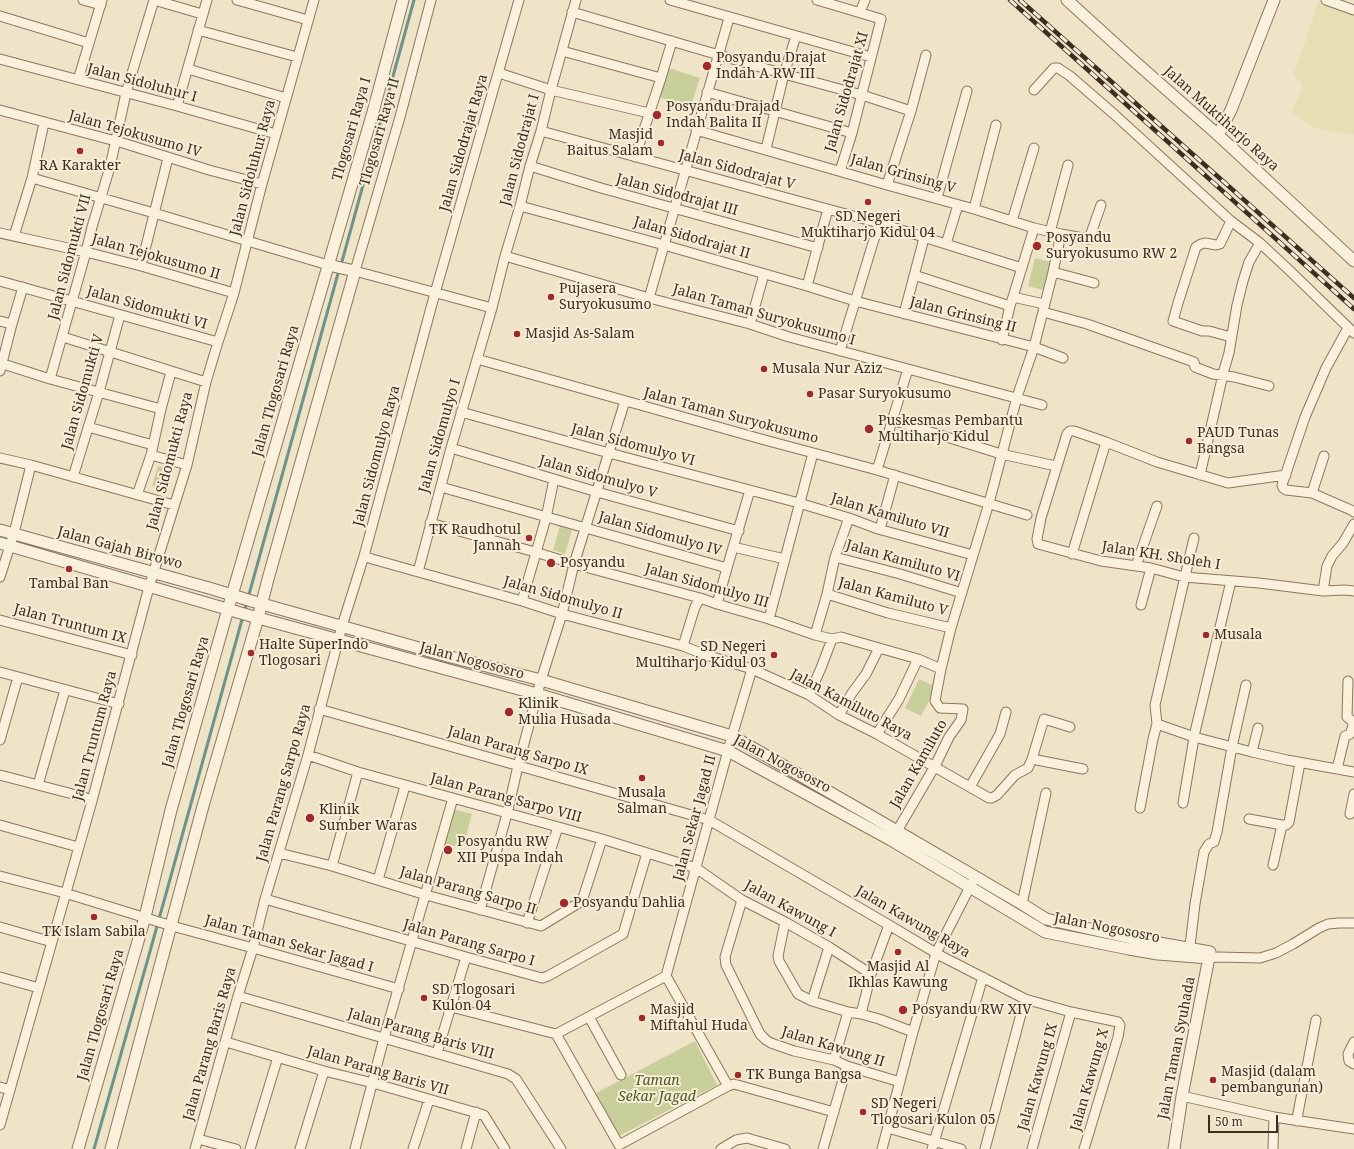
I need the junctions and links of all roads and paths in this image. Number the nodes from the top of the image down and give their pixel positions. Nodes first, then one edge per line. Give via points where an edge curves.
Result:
1 (83, 0) edge
2 (154, 0) edge
3 (207, 0) edge
4 (237, 0) edge
5 (314, 0) edge
6 (403, 0) edge
7 (431, 0) edge
8 (519, 0) edge
9 (576, 0) edge
10 (865, 0) edge
11 (1067, 0) edge
12 (1274, 0) edge
13 (1326, 0) edge
14 (676, 1) edge
15 (822, 1) edge
16 (102, 3) edge
17 (1354, 10) edge
18 (572, 12) junction
19 (860, 12) junction
20 (202, 14) junction
21 (0, 16) edge
22 (729, 18) junction
23 (308, 20) junction
24 (198, 30) junction
25 (796, 36) junction
26 (672, 41) junction
27 (89, 43) junction
28 (562, 51) junction
29 (718, 54) junction
30 (926, 55) dead end
31 (297, 57) junction
32 (871, 57) junction
33 (0, 59) edge
34 (188, 69) junction
35 (499, 73) junction
36 (784, 74) junction
37 (661, 78) junction
38 (78, 80) junction
39 (551, 90) junction
40 (1034, 90) dead end
41 (967, 91) dead end
42 (126, 92) junction
43 (707, 92) junction
44 (862, 95) junction
45 (286, 98) junction
46 (177, 106) junction
47 (0, 110) edge
48 (775, 111) junction
49 (911, 111) junction
50 (649, 113) junction
51 (44, 123) junction
52 (996, 125) dead end
53 (696, 130) junction
54 (541, 131) junction
55 (852, 133) junction
56 (276, 134) junction
57 (1218, 135) junction
58 (116, 142) junction
59 (1034, 148) dead end
60 (766, 149) junction
61 (635, 157) junction
62 (168, 158) junction
63 (1068, 165) dead end
64 (530, 166) junction
65 (685, 170) junction
66 (840, 171) junction
67 (32, 178) junction
68 (262, 184) junction
69 (887, 185) junction
70 (101, 198) junction
71 (937, 198) junction
72 (958, 205) junction
73 (1101, 205) dead end
74 (520, 206) junction
75 (674, 208) junction
76 (828, 209) junction
77 (974, 209) junction
78 (154, 213) junction
79 (1012, 221) junction
80 (1231, 221) junction
81 (879, 223) junction
82 (1034, 228) junction
83 (0, 232) edge
84 (1050, 232) junction
85 (1060, 234) junction
86 (14, 236) junction
87 (924, 238) junction
88 (248, 241) junction
89 (1260, 243) junction
90 (946, 244) junction
91 (664, 245) junction
92 (818, 248) junction
93 (86, 252) junction
94 (505, 256) junction
95 (1354, 261) edge
96 (140, 266) junction
97 (330, 266) junction
98 (1022, 268) junction
99 (352, 271) junction
100 (1053, 272) junction
101 (764, 274) junction
102 (914, 275) junction
103 (0, 281) edge
104 (1094, 283) dead end
105 (807, 286) junction
106 (23, 287) junction
107 (234, 293) junction
108 (435, 293) junction
109 (649, 298) junction
110 (72, 301) junction
111 (855, 301) junction
112 (1012, 301) junction
113 (492, 308) junction
114 (1044, 308) junction
115 (904, 314) junction
116 (120, 315) junction
117 (0, 321) edge
118 (12, 324) junction
119 (750, 324) junction
120 (1351, 331) edge
121 (63, 337) junction
122 (1231, 337) junction
123 (1002, 340) junction
124 (218, 342) junction
125 (1034, 347) junction
126 (840, 351) junction
127 (109, 352) junction
128 (477, 358) junction
129 (1063, 358) dead end
130 (1, 366) edge
131 (908, 369) junction
132 (171, 372) junction
133 (1223, 376) junction
134 (50, 379) junction
135 (206, 382) junction
136 (1268, 386) dead end
137 (99, 392) junction
138 (1016, 397) junction
139 (625, 401) junction
140 (1042, 405) dead end
141 (161, 409) junction
142 (461, 412) junction
143 (892, 420) junction
144 (88, 427) junction
145 (1106, 442) junction
146 (451, 448) junction
147 (152, 450) junction
148 (609, 453) junction
149 (813, 453) junction
150 (1001, 454) junction
151 (1324, 456) dead end
152 (0, 458) edge
153 (186, 464) junction
154 (31, 465) junction
155 (1056, 466) junction
156 (877, 470) junction
157 (895, 475) junction
158 (1200, 475) junction
159 (1286, 475) junction
160 (73, 477) junction
161 (554, 479) junction
162 (441, 487) junction
163 (750, 490) junction
164 (597, 492) junction
165 (1312, 493) junction
166 (137, 495) junction
167 (799, 503) junction
168 (989, 503) junction
169 (174, 505) junction
170 (1156, 506) dead end
171 (1354, 512) edge
172 (1027, 515) dead end
173 (546, 518) junction
174 (849, 518) junction
175 (430, 523) junction
176 (1354, 524) edge
177 (585, 527) junction
178 (0, 530) edge
179 (880, 530) junction
180 (738, 531) junction
181 (14, 533) junction
182 (1194, 538) dead end
183 (5, 544) edge
184 (733, 547) junction
185 (536, 552) junction
186 (1072, 554) junction
187 (972, 555) junction
188 (364, 556) junction
189 (835, 557) junction
190 (784, 559) junction
191 (574, 564) junction
192 (1136, 566) junction
193 (727, 568) junction
194 (1151, 568) junction
195 (154, 572) junction
196 (418, 572) junction
197 (0, 577) edge
198 (1184, 577) junction
199 (1231, 581) junction
200 (149, 587) junction
201 (1354, 591) edge
202 (1323, 592) junction
203 (962, 593) junction
204 (827, 594) junction
205 (234, 596) junction
206 (700, 598) junction
207 (522, 601) junction
208 (258, 603) junction
209 (717, 604) junction
210 (1141, 605) dead end
211 (230, 610) junction
212 (562, 614) junction
213 (255, 617) junction
214 (769, 619) junction
215 (0, 620) edge
216 (342, 626) junction
217 (951, 628) junction
218 (815, 635) junction
219 (832, 639) junction
220 (338, 640) junction
221 (683, 646) junction
222 (878, 648) junction
223 (132, 655) junction
224 (918, 659) junction
225 (941, 669) junction
226 (752, 670) junction
227 (0, 672) edge
228 (18, 677) junction
229 (541, 680) junction
230 (1348, 681) dead end
231 (1246, 685) dead end
232 (65, 690) junction
233 (537, 694) junction
234 (808, 695) junction
235 (119, 704) junction
236 (319, 709) junction
237 (1006, 712) dead end
238 (839, 715) junction
239 (1157, 724) junction
240 (1070, 727) dead end
241 (1258, 728) dead end
242 (877, 734) junction
243 (732, 736) junction
244 (1194, 737) junction
245 (0, 740) edge
246 (1232, 747) junction
247 (728, 751) junction
248 (1252, 752) junction
249 (308, 755) junction
250 (1032, 759) junction
251 (1300, 763) junction
252 (518, 766) junction
253 (935, 766) junction
254 (1082, 769) dead end
255 (1337, 769) junction
256 (358, 772) junction
257 (1354, 772) edge
258 (0, 775) edge
259 (38, 785) junction
260 (405, 786) junction
261 (970, 787) junction
262 (1046, 794) dead end
263 (1354, 794) edge
264 (453, 798) junction
265 (92, 801) junction
266 (1183, 803) dead end
267 (1140, 808) dead end
268 (507, 814) junction
269 (1350, 814) dead end
270 (1249, 819) dead end
271 (709, 820) junction
272 (1282, 825) junction
273 (0, 826) edge
274 (558, 827) junction
275 (897, 831) junction
276 (602, 840) junction
277 (78, 847) junction
278 (279, 853) junction
279 (647, 853) junction
280 (1272, 865) dead end
281 (332, 866) junction
282 (696, 868) junction
283 (0, 876) edge
284 (974, 877) junction
285 (378, 880) junction
286 (969, 887) junction
287 (65, 893) junction
288 (426, 895) junction
289 (265, 899) junction
290 (742, 900) junction
291 (1022, 904) junction
292 (480, 910) junction
293 (148, 918) junction
294 (785, 922) junction
295 (527, 923) junction
296 (1354, 923) edge
297 (170, 925) junction
298 (889, 925) junction
299 (0, 927) edge
300 (1131, 938) junction
301 (412, 941) junction
302 (52, 942) junction
303 (829, 947) junction
304 (253, 948) junction
305 (1129, 949) junction
306 (1189, 952) junction
307 (936, 953) junction
308 (1212, 956) junction
309 (466, 957) junction
310 (871, 974) junction
311 (666, 976) junction
312 (0, 977) edge
313 (983, 977) junction
314 (39, 988) junction
315 (399, 989) junction
316 (238, 996) junction
317 (1025, 999) junction
318 (812, 1001) junction
319 (451, 1007) junction
320 (848, 1012) junction
321 (1071, 1012) junction
322 (861, 1014) junction
323 (589, 1016) junction
324 (1316, 1020) dead end
325 (1114, 1022) joint
326 (913, 1032) junction
327 (556, 1034) junction
328 (384, 1038) junction
329 (226, 1042) junction
330 (1354, 1042) edge
331 (437, 1053) junction
332 (278, 1057) junction
333 (834, 1060) junction
334 (1354, 1064) edge
335 (847, 1066) junction
336 (324, 1071) junction
337 (621, 1075) dead end
338 (900, 1082) junction
339 (373, 1083) junction
340 (728, 1086) junction
341 (0, 1087) edge
342 (10, 1090) junction
343 (1182, 1096) junction
344 (429, 1100) junction
345 (476, 1112) junction
346 (834, 1112) junction
347 (1274, 1117) junction
348 (1298, 1121) junction
349 (0, 1125) edge
350 (888, 1128) junction
351 (1354, 1129) edge
352 (198, 1139) junction
353 (932, 1145) edge
354 (618, 1147) edge
355 (78, 1149) edge
356 (111, 1149) edge
357 (195, 1149) edge
358 (236, 1149) edge
359 (250, 1149) edge
360 (300, 1149) edge
361 (355, 1149) edge
362 (413, 1149) edge
363 (466, 1149) edge
364 (505, 1149) edge
365 (561, 1149) edge
366 (721, 1149) edge
367 (785, 1149) edge
368 (823, 1149) edge
369 (882, 1149) edge
370 (961, 1149) edge
371 (985, 1149) edge
372 (1032, 1149) edge
373 (1084, 1149) edge
374 (1174, 1149) edge
375 (1273, 1149) edge

1 - 16 street
2 - 20 street
2 - 42 street, Jalan Sidomukti VII
3 - 20 street
4 - 23 street
5 - 23 street, Jalan Sidoluhur Raya
6 - 97 street, Tlogosari Raya I
7 - 99 street, Tlogosari Raya II via 400,117
8 - 35 street, Jalan Sidodrajat Raya
9 - 18 street, Jalan Sidodrajat I
10 - 19 street
11 - 57 street, Jalan Muktiharjo Raya
12 - 57 street via 1231,110
13 - 17 street
14 - 22 street
15 - 19 street
16 - 27 street
18 - 26 street
18 - 28 street, Jalan Sidodrajat I
19 - 32 street, Jalan Sidodrajat XI via 882,19
20 - 24 street
21 - 27 street
22 - 25 street
22 - 29 street
23 - 31 street, Jalan Sidoluhur Raya
24 - 31 street
24 - 34 street
25 - 32 street
25 - 36 street
26 - 29 street
26 - 37 street
27 - 38 street
28 - 37 street
28 - 39 street, Jalan Sidodrajat I
29 - 36 street
29 - 43 street
30 - 49 street
31 - 45 street, Jalan Sidoluhur Raya
32 - 44 street, Jalan Sidodrajat XI
33 - 38 street, Jalan Sidoluhur I
34 - 45 street
34 - 46 street
35 - 39 street
35 - 108 street, Jalan Sidodrajat Raya
36 - 44 street
36 - 48 street
37 - 50 street
38 - 42 street, Jalan Sidoluhur I
39 - 50 street
39 - 54 street, Jalan Sidodrajat I
40 - 80 street via 1054,68 1058,68 1116,115
41 - 71 street
42 - 46 street, Jalan Sidoluhur I
42 - 58 street, Jalan Sidomukti VII
43 - 48 street
43 - 53 street
44 - 49 street
44 - 55 street, Jalan Sidodrajat XI
45 - 56 street, Jalan Sidoluhur Raya
46 - 56 street, Jalan Sidoluhur I
47 - 51 street, Jalan Tejokusumo IV
48 - 55 street
48 - 60 street
49 - 69 street
50 - 61 street
51 - 58 street, Jalan Tejokusumo IV
51 - 67 street
52 - 77 street
53 - 60 street, Jalan Grinsing V
53 - 65 street
54 - 61 street, Jalan Sidodrajat V
54 - 64 street, Jalan Sidodrajat I
55 - 66 street, Jalan Sidodrajat XI
56 - 68 street, Jalan Sidoluhur Raya
57 - 95 street, Jalan Muktiharjo Raya
58 - 62 street, Jalan Tejokusumo IV
58 - 70 street, Jalan Sidomukti VII
59 - 79 street
60 - 66 street, Jalan Grinsing V
61 - 65 street, Jalan Sidodrajat V
62 - 68 street, Jalan Tejokusumo IV
62 - 78 street
63 - 84 street
64 - 74 street, Jalan Sidodrajat I
64 - 75 street, Jalan Sidodrajat III
65 - 75 street
65 - 76 street, Jalan Sidodrajat V
66 - 69 street, Jalan Grinsing V
67 - 70 street
67 - 86 street
68 - 88 street, Jalan Sidoluhur Raya
69 - 71 street, Jalan Grinsing V
70 - 78 street
70 - 93 street, Jalan Sidomukti VII
71 - 72 street, Jalan Grinsing V
72 - 77 street, Jalan Grinsing V
72 - 90 street, Jalan Grinsing V
73 - 85 street, Jalan Grinsing V via 1090,238
74 - 91 street, Jalan Sidodrajat II
74 - 94 street, Jalan Sidodrajat I
75 - 91 street
75 - 92 street, Jalan Sidodrajat III
76 - 81 street, Jalan Sidodrajat V
76 - 92 street
77 - 79 street, Jalan Grinsing V
78 - 88 street
78 - 96 street
79 - 82 street, Jalan Grinsing V
80 - 89 street
80 - 122 street via 1220,244 1205,243 1196,247 1173,321
81 - 87 street, Jalan Sidodrajat V
81 - 111 street
82 - 84 street, Jalan Grinsing V
82 - 98 street
83 - 86 street, Jalan Tejokusumo II
84 - 85 street, Jalan Grinsing V
85 - 100 street
86 - 93 street, Jalan Tejokusumo II
87 - 90 street, Jalan Sidodrajat V
87 - 102 street
88 - 97 street
88 - 107 street, Jalan Sidoluhur Raya
89 - 120 street
89 - 122 street via 1249,262 1243,280
90 - 98 street, Jalan Sidodrajat V
91 - 101 street, Jalan Sidodrajat II
91 - 109 street
92 - 105 street
93 - 96 street, Jalan Tejokusumo II
93 - 110 street, Jalan Sidomukti VII
94 - 109 street, Jalan Taman Suryokusumo I
94 - 113 street, Jalan Sidodrajat I
96 - 107 street, Jalan Tejokusumo II
97 - 99 street
97 - 205 street, Jalan Tlogosari Raya
98 - 112 street
99 - 108 street
99 - 208 street
100 - 104 street
100 - 114 street
101 - 105 street, Jalan Sidodrajat II
101 - 119 street
102 - 112 street
102 - 115 street
103 - 106 street, Jalan Sidomukti VI
105 - 111 street, Jalan Sidodrajat II
106 - 110 street, Jalan Sidomukti VI
106 - 118 street
107 - 124 street, Jalan Sidoluhur Raya
108 - 113 street
108 - 188 street, Jalan Sidomulyo Raya
109 - 119 street, Jalan Taman Suryokusumo I
110 - 116 street, Jalan Sidomukti VI
110 - 121 street, Jalan Sidomukti VII
111 - 115 street, Jalan Grinsing II
111 - 126 street
112 - 114 street
112 - 123 street
113 - 128 street, Jalan Sidomulyo I
114 - 125 street
114 - 133 street via 1194,362 1195,367
115 - 123 street, Jalan Grinsing II
116 - 124 street, Jalan Sidomukti VI
116 - 127 street, Jalan Sidomukti V
117 - 118 street
118 - 130 street
119 - 126 street, Jalan Taman Suryokusumo I
120 - 159 street via 1326,368 1305,417
121 - 127 street
121 - 134 street, Jalan Sidomukti VII
122 - 133 street
123 - 125 street, Jalan Grinsing II
124 - 135 street, Jalan Sidomukti Raya
125 - 129 street, Jalan Grinsing II
125 - 138 street
126 - 131 street, Jalan Taman Suryokusumo I
127 - 132 street
127 - 137 street, Jalan Sidomukti V
128 - 139 street, Jalan Taman Suryokusumo
128 - 142 street, Jalan Sidomulyo I
130 - 134 street
131 - 138 street, Jalan Taman Suryokusumo I
131 - 143 street
132 - 135 street
132 - 141 street
133 - 136 street
133 - 158 street
134 - 137 street
135 - 153 street, Jalan Sidomukti Raya
137 - 141 street
137 - 144 street, Jalan Sidomukti V
138 - 140 street, Jalan Taman Suryokusumo I
138 - 150 street
139 - 148 street
139 - 149 street, Jalan Taman Suryokusumo
141 - 147 street
142 - 146 street, Jalan Sidomulyo I
142 - 148 street, Jalan Sidomulyo VI
143 - 150 street
143 - 156 street
144 - 147 street
144 - 160 street, Jalan Sidomukti V
145 - 155 street via 1070,431
145 - 158 street
145 - 186 street
146 - 161 street, Jalan Sidomulyo V
146 - 162 street, Jalan Sidomulyo I
147 - 153 street
147 - 166 street
148 - 163 street, Jalan Sidomulyo VI
148 - 164 street
149 - 156 street, Jalan Taman Suryokusumo
149 - 167 street
150 - 155 street
150 - 168 street
151 - 165 street
152 - 154 street
153 - 169 street, Jalan Sidomukti Raya
154 - 160 street
154 - 181 street
155 - 186 street, Jalan KH. Sholeh I via 1037,539 1038,544
156 - 157 street, Jalan Taman Suryokusumo
157 - 168 street, Jalan Taman Suryokusumo
157 - 179 street
158 - 159 street via 1228,482
159 - 165 street via 1283,488
160 - 166 street
161 - 164 street, Jalan Sidomulyo V
161 - 173 street
162 - 173 street
162 - 175 street, Jalan Sidomulyo I
163 - 167 street, Jalan Sidomulyo VI
163 - 180 street
164 - 177 street
164 - 180 street, Jalan Sidomulyo V
165 - 171 street
166 - 169 street
167 - 174 street, Jalan Kamiluto VII
167 - 190 street
168 - 172 street, Jalan Taman Suryokusumo
168 - 187 street
169 - 195 street, Jalan Sidomukti Raya
170 - 192 street
173 - 177 street, Jalan Sidomulyo IV
173 - 185 street
174 - 179 street, Jalan Kamiluto VII
174 - 189 street
175 - 185 street
175 - 196 street, Jalan Sidomulyo I
176 - 202 street via 1327,566
177 - 191 street
177 - 193 street, Jalan Sidomulyo IV
178 - 181 street, Jalan Gajah Birowo
179 - 187 street, Jalan Kamiluto VII
180 - 184 street
181 - 183 street
181 - 195 street, Jalan Gajah Birowo
182 - 198 street
183 - 197 street
183 - 200 street, Jalan Gajah Birowo
184 - 190 street
184 - 193 street
185 - 191 street, Jalan Sidomulyo III
185 - 207 street
186 - 192 street, Jalan KH. Sholeh I
187 - 203 street
188 - 196 street, Jalan Sidomulyo II
188 - 216 street, Jalan Sidomulyo Raya
189 - 203 street, Jalan Kamiluto VI
189 - 204 street
190 - 214 street
191 - 206 street, Jalan Sidomulyo III
191 - 212 street
192 - 194 street, Jalan KH. Sholeh I
193 - 209 street
194 - 198 street, Jalan KH. Sholeh I
194 - 210 street
195 - 200 street, Jalan Sidomukti Raya
195 - 205 street, Jalan Gajah Birowo
196 - 207 street, Jalan Sidomulyo II
198 - 199 street, Jalan KH. Sholeh I
198 - 239 street via 1155,705
199 - 202 street, Jalan KH. Sholeh I
199 - 244 street
200 - 211 street, Jalan Gajah Birowo
200 - 223 street, Jalan Truntum Raya
201 - 202 street, Jalan KH. Sholeh I
203 - 217 street
204 - 217 street, Jalan Kamiluto V via 888,613
204 - 218 street
205 - 208 street, Jalan Gajah Birowo
205 - 211 street, Jalan Tlogosari Raya
206 - 209 street, Jalan Sidomulyo III
206 - 221 street
207 - 212 street, Jalan Sidomulyo II
208 - 213 street
208 - 216 street, Jalan Nogososro
209 - 214 street, Jalan Sidomulyo III
211 - 213 street, Jalan Nogososro
211 - 293 street, Jalan Tlogosari Raya via 171,810
212 - 221 street, Jalan Sidomulyo II
212 - 229 street
213 - 220 street, Jalan Nogososro
213 - 297 street
214 - 218 street, Jalan Sidomulyo III
215 - 223 street, Jalan Truntum IX
216 - 220 street, Jalan Parang Sarpo Raya
216 - 229 street, Jalan Nogososro
217 - 225 street
218 - 219 street, Jalan Sidomulyo III
219 - 222 street, Jalan Sidomulyo III via 841,637
219 - 234 street
220 - 233 street, Jalan Nogososro
220 - 236 street, Jalan Parang Sarpo Raya
221 - 226 street, Jalan Sidomulyo II
222 - 224 street, Jalan Sidomulyo III
222 - 238 street via 866,674
223 - 235 street, Jalan Truntum Raya
224 - 225 street, Jalan Sidomulyo III
224 - 242 street via 899,699
225 - 253 street, Jalan Kamiluto via 935,701 940,708 963,709 961,720
226 - 234 street, Jalan Kamiluto Raya
226 - 243 street
227 - 228 street
228 - 232 street
228 - 245 street
229 - 233 street
229 - 243 street, Jalan Nogososro
230 - 255 street via 1347,717 1353,726 1350,734 1345,736
231 - 246 street
232 - 235 street
232 - 259 street
233 - 247 street, Jalan Nogososro
233 - 252 street
234 - 238 street, Jalan Kamiluto Raya
235 - 265 street, Jalan Truntum Raya
236 - 249 street, Jalan Parang Sarpo Raya
236 - 252 street, Jalan Parang Sarpo IX
237 - 261 street via 1000,734
238 - 242 street, Jalan Kamiluto Raya
239 - 244 street
239 - 267 street
240 - 250 street via 1044,719
241 - 248 street
242 - 253 street, Jalan Kamiluto Raya
243 - 247 street, Jalan Sekar Jagad II
243 - 275 street, Jalan Nogososro
244 - 246 street
244 - 266 street
246 - 248 street
246 - 306 street via 1217,832 1214,842 1209,844 1204,852
247 - 271 street, Jalan Sekar Jagad II
247 - 286 street, Jalan Nogososro via 891,840
248 - 251 street
249 - 256 street, Jalan Parang Sarpo VIII
249 - 278 street, Jalan Parang Sarpo Raya
250 - 254 street
250 - 261 street, Jalan Kamiluto Raya via 1028,768 1015,775 997,795 989,798
251 - 255 street
251 - 272 street via 1289,822
252 - 268 street
252 - 271 street, Jalan Parang Sarpo IX
253 - 261 street, Jalan Kamiluto Raya
253 - 275 street, Jalan Kamiluto
255 - 257 street
256 - 260 street, Jalan Parang Sarpo VIII
256 - 281 street
258 - 259 street
259 - 265 street
260 - 264 street, Jalan Parang Sarpo VIII
260 - 285 street
262 - 291 street
263 - 269 street
264 - 268 street, Jalan Parang Sarpo VIII
264 - 288 street
265 - 277 street, Jalan Truntum Raya
268 - 274 street, Jalan Parang Sarpo VIII
268 - 292 street
270 - 272 street
271 - 282 street, Jalan Sekar Jagad II
271 - 298 street, Jalan Kawung Raya
272 - 280 street
273 - 277 street
274 - 276 street, Jalan Parang Sarpo VIII
274 - 295 street
275 - 284 street, Jalan Nogososro
276 - 279 street, Jalan Parang Sarpo VIII
276 - 295 street, Jalan Parang Sarpo II via 582,901 543,926
277 - 287 street, Jalan Truntum Raya
278 - 281 street, Jalan Parang Sarpo II
278 - 289 street, Jalan Parang Sarpo Raya
279 - 282 street, Jalan Parang Sarpo VIII
279 - 309 street, Jalan Parang Sarpo I via 624,930 619,936 542,978
281 - 285 street, Jalan Parang Sarpo II
282 - 290 street, Jalan Kawung I
282 - 311 street, Jalan Sekar Jagad II
283 - 287 street, Jalan Taman Sekar Jagad I
284 - 286 street
284 - 291 street, Jalan Nogososro
285 - 288 street, Jalan Parang Sarpo II
286 - 305 street, Jalan Nogososro via 1045,932
286 - 307 street
287 - 293 street, Jalan Taman Sekar Jagad I
287 - 302 street, Jalan Truntum Raya
288 - 292 street, Jalan Parang Sarpo II
288 - 301 street
289 - 301 street, Jalan Parang Sarpo I
289 - 304 street, Jalan Parang Sarpo Raya
290 - 294 street, Jalan Kawung I
290 - 333 street, Jalan Kawung II via 725,956 726,965 760,1034 771,1043
291 - 300 street, Jalan Nogososro via 1046,920
292 - 295 street, Jalan Parang Sarpo II
293 - 297 street, Jalan Taman Sekar Jagad I
293 - 355 street, Jalan Tlogosari Raya
294 - 303 street, Jalan Kawung I
294 - 318 street via 779,961 798,994
296 - 308 street via 1328,924 1276,953 1260,958
297 - 304 street, Jalan Taman Sekar Jagad I
297 - 356 street
298 - 307 street, Jalan Kawung Raya
298 - 310 street
299 - 302 street
300 - 305 street
300 - 306 street, Jalan Nogososro
301 - 309 street, Jalan Parang Sarpo I
301 - 315 street
302 - 314 street, Jalan Truntum Raya
303 - 310 street, Jalan Kawung I
303 - 318 street
304 - 315 street, Jalan Taman Sekar Jagad I
304 - 316 street, Jalan Parang Baris Raya
305 - 306 street, Jalan Nogososro via 1158,954
306 - 308 street, Jalan Nogososro
307 - 313 street, Jalan Kawung Raya
307 - 326 street
308 - 343 street, Jalan Taman Syuhada
309 - 319 street
310 - 322 street
311 - 323 street
311 - 340 street
312 - 314 street
313 - 317 street, Jalan Kawung Raya
313 - 353 street
314 - 342 street, Jalan Truntum Raya
315 - 328 street
316 - 328 street, Jalan Parang Baris VIII
316 - 329 street, Jalan Parang Baris Raya
317 - 321 street, Jalan Kawung Raya
317 - 371 street
318 - 320 street
319 - 327 street
319 - 331 street
320 - 322 street
320 - 333 street
321 - 325 street, Jalan Kawung Raya
321 - 372 street, Jalan Kawung IX
322 - 326 street
323 - 327 street
323 - 337 street
324 - 348 street
325 - 373 street, Jalan Kawung X via 1120,1025 1118,1037
326 - 338 street
327 - 354 street
328 - 331 street, Jalan Parang Baris VIII
328 - 339 street
329 - 332 street, Jalan Parang Baris VII
329 - 352 street, Jalan Parang Baris Raya
330 - 334 street via 1348,1054 1349,1061
331 - 365 street, Jalan Parang Baris VIII via 508,1074 516,1079
332 - 336 street, Jalan Parang Baris VII
332 - 359 street
333 - 335 street, Jalan Kawung II
335 - 338 street, Jalan Kawung II
335 - 346 street
336 - 339 street, Jalan Parang Baris VII
336 - 360 street
338 - 350 street
339 - 344 street, Jalan Parang Baris VII
339 - 361 street
340 - 346 street via 734,1084
340 - 354 street
341 - 342 street
342 - 349 street, Jalan Truntum Raya
343 - 347 street
343 - 374 street, Jalan Taman Syuhada
344 - 345 street, Jalan Parang Baris VII
344 - 362 street
345 - 363 street
345 - 364 street, Jalan Parang Baris VII via 484,1115
346 - 368 street
347 - 348 street
347 - 375 street
348 - 351 street
350 - 353 street
350 - 369 street
352 - 357 street, Jalan Parang Baris Raya
352 - 358 street
353 - 370 street
366 - 367 street via 736,1140 747,1138

